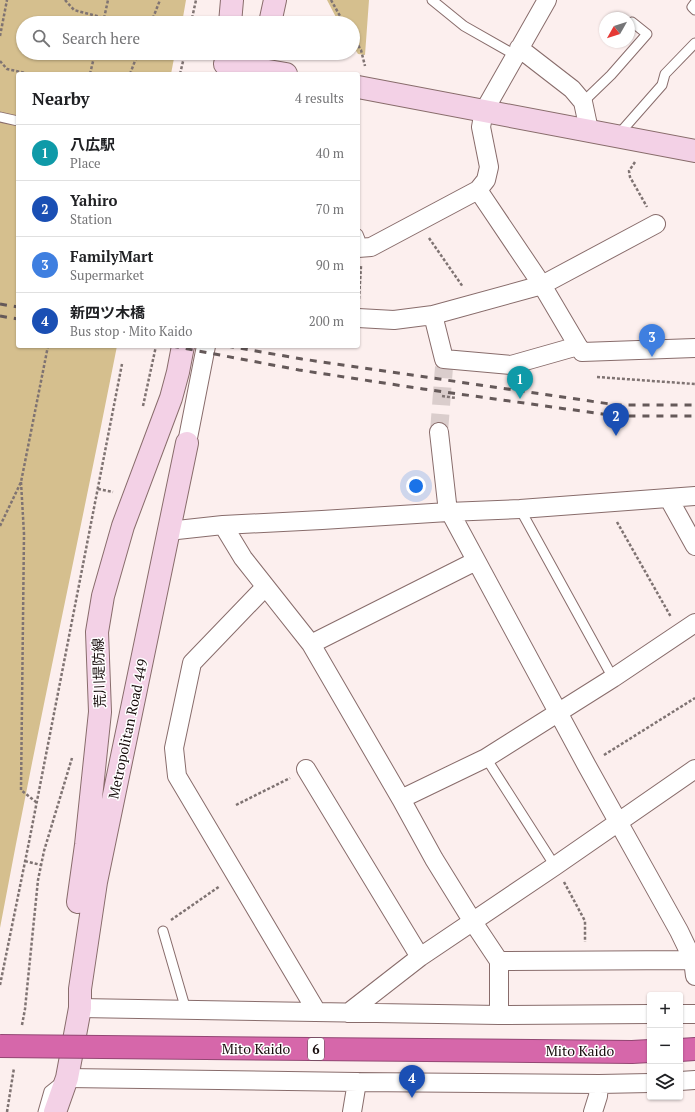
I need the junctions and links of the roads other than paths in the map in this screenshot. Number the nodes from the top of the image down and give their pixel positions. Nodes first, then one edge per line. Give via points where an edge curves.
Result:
1 (232, 0) edge
2 (274, 0) edge
3 (432, 0) edge
4 (547, 0) edge
5 (695, 3) edge
6 (695, 10) edge
7 (231, 16) edge
8 (271, 16) edge
9 (635, 24) edge
10 (695, 43) edge
11 (635, 48) edge
12 (635, 48) edge
13 (517, 52) junction
14 (225, 64) edge
15 (274, 72) edge
16 (362, 78) edge
17 (583, 102) junction
18 (484, 111) junction
19 (0, 117) edge
20 (16, 121) edge
21 (589, 130) junction
22 (617, 136) junction
23 (695, 151) edge
24 (478, 190) junction
25 (656, 224) dead end
26 (360, 244) edge
27 (542, 285) junction
28 (433, 315) junction
29 (360, 318) edge
30 (578, 346) junction
31 (183, 348) edge
32 (206, 348) edge
33 (695, 348) edge
34 (439, 432) tunnel mouth
35 (187, 443) joint
36 (695, 496) edge
37 (669, 499) junction
38 (520, 509) junction
39 (449, 512) junction
40 (223, 525) junction
41 (168, 531) junction
42 (695, 546) edge
43 (476, 561) junction
44 (265, 587) junction
45 (695, 623) edge
46 (311, 644) junction
47 (613, 678) junction
48 (558, 712) junction
49 (486, 758) junction
50 (306, 769) road end
51 (695, 769) edge
52 (401, 799) junction
53 (618, 821) junction
54 (555, 866) junction
55 (473, 922) junction
56 (163, 931) road end
57 (420, 957) junction
58 (499, 961) junction
59 (694, 968) edge
60 (80, 1008) junction
61 (186, 1010) junction
62 (317, 1012) junction
63 (348, 1012) junction
64 (647, 1014) edge
65 (683, 1014) edge
66 (695, 1014) edge
67 (499, 1015) junction
68 (695, 1049) edge
69 (683, 1050) edge
70 (641, 1051) edge
71 (8, 1053) edge
72 (67, 1078) junction
73 (357, 1082) junction
74 (647, 1083) edge
75 (600, 1084) junction
76 (43, 1112) edge
77 (54, 1112) edge
78 (352, 1112) edge
79 (593, 1112) edge

1 - 7 main road
2 - 8 main road
3 - 13 lane via 464,26
4 - 13 street
5 - 6 lane via 692,7
9 - 12 lane via 647,34
10 - 22 lane via 665,74 662,85
11 - 17 lane
13 - 17 street via 572,89
13 - 18 street
14 - 15 main road
16 - 18 main road
17 - 21 street
18 - 21 main road
18 - 24 street via 481,127 489,167 486,180
19 - 20 lane
21 - 22 main road
22 - 23 main road
24 - 26 street via 371,247
24 - 27 street
25 - 27 street
27 - 28 street
27 - 30 street
28 - 29 street via 394,320
28 - 30 street via 444,363 511,364
30 - 33 street via 582,352
31 - 60 main road, 荒川堤防線 via 171,398 123,526 103,596 97,632 100,712 86,845 68,975 70,990
32 - 35 street, Metropolitan Road 449
34 - 39 street
35 - 41 main road, Metropolitan Road 449
36 - 37 street
37 - 38 street
37 - 42 street
38 - 39 street
38 - 47 lane
39 - 40 street
39 - 43 street
40 - 41 street
40 - 44 street
41 - 60 main road, Metropolitan Road 449 via 96,882 80,989
43 - 46 street
43 - 48 street
44 - 46 street
44 - 62 street via 192,663 174,748 177,776
45 - 47 street
46 - 52 street
47 - 48 street
48 - 49 street
48 - 53 street
49 - 52 street
49 - 54 lane
50 - 57 street
51 - 53 street
52 - 55 street
53 - 54 street
53 - 59 street via 679,931
54 - 55 street
55 - 57 street
55 - 58 street
56 - 61 lane
57 - 63 street
58 - 59 street via 585,961
58 - 67 street
60 - 61 street
60 - 72 main road, Metropolitan Road 449
61 - 62 street
62 - 63 street
63 - 67 street
64 - 67 street
65 - 66 street
68 - 69 highway
70 - 71 highway, Mito Kaido / 6, bridge
72 - 73 street
72 - 76 lane via 49,1092
72 - 77 main road, Metropolitan Road 449
73 - 75 street
73 - 78 street
74 - 75 street
75 - 79 street

